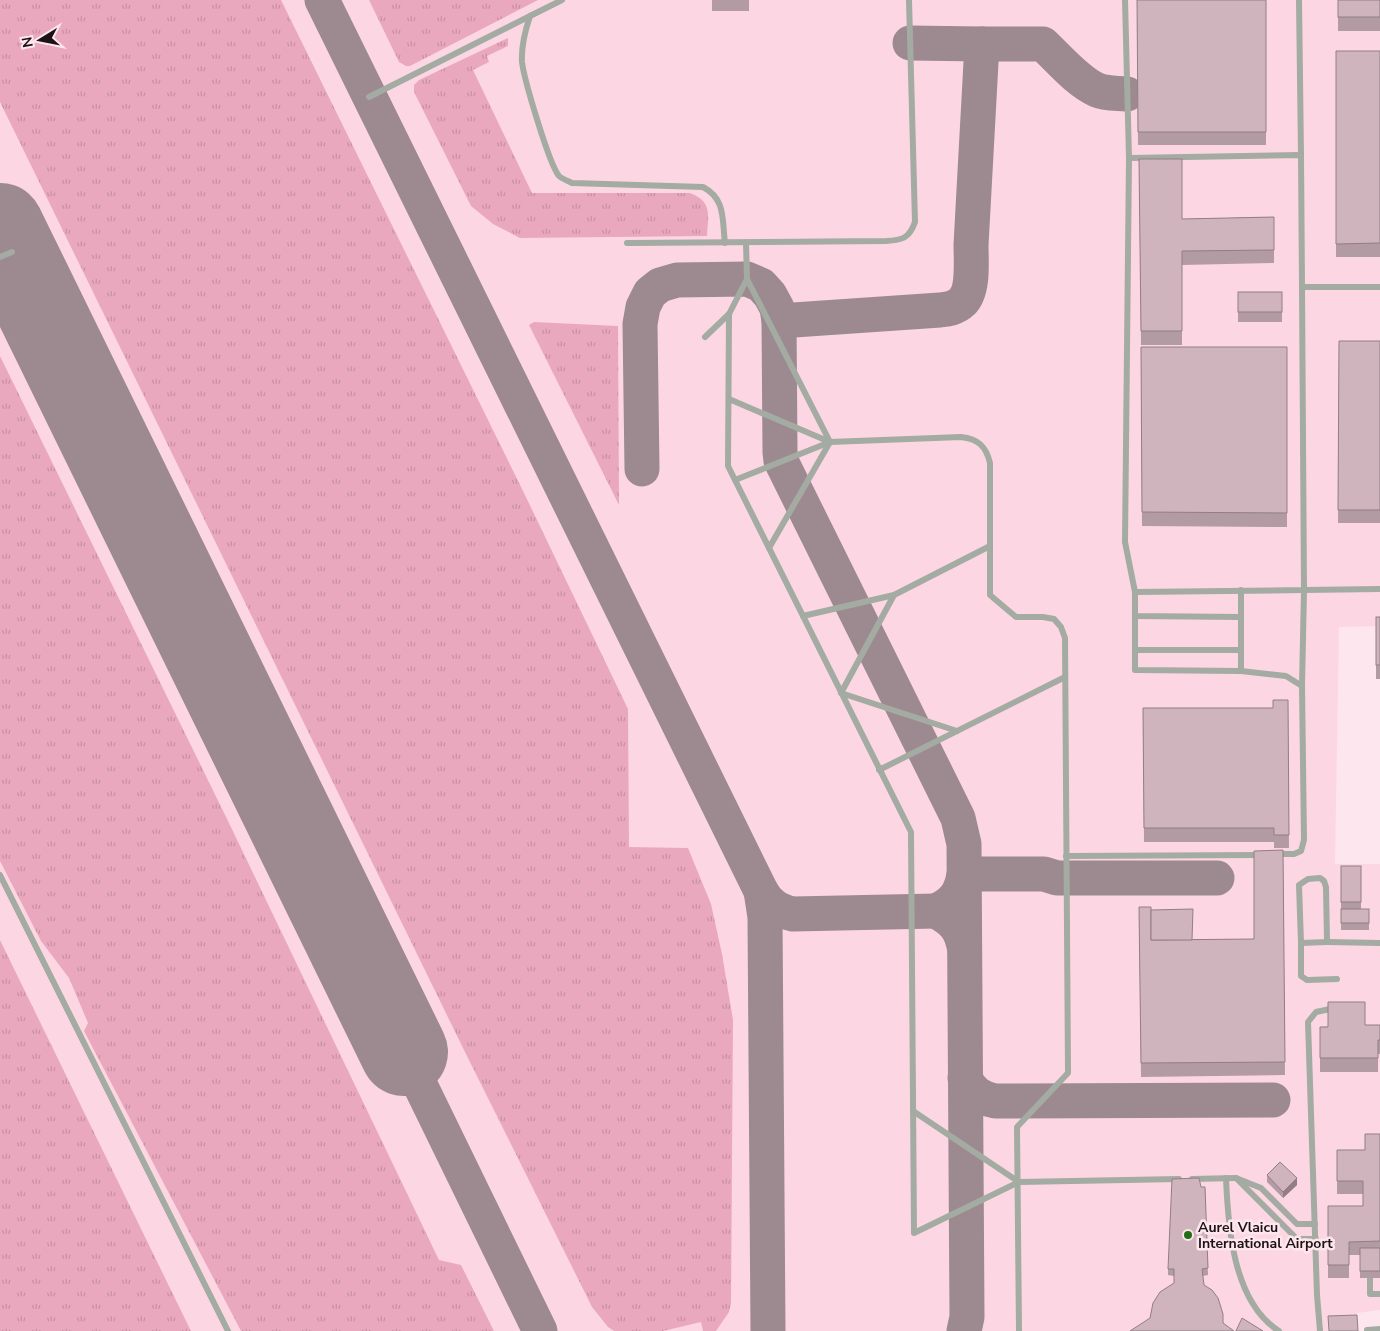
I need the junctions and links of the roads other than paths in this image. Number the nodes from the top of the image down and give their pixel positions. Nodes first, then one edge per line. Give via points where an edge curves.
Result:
1 (562, 0) edge
2 (909, 0) edge
3 (1125, 0) edge
4 (1299, 0) edge
5 (530, 16) junction
6 (369, 96) dead end
7 (1301, 155) junction
8 (1129, 158) junction
9 (628, 243) dead end
10 (725, 243) junction
11 (746, 243) junction
12 (12, 252) dead end
13 (0, 257) edge
14 (747, 279) junction
15 (1380, 287) edge
16 (1302, 288) junction
17 (729, 314) junction
18 (705, 337) dead end
19 (729, 399) junction
20 (830, 442) junction
21 (735, 480) junction
22 (990, 546) junction
23 (769, 548) junction
24 (1380, 589) edge
25 (1241, 590) junction
26 (1304, 590) junction
27 (1135, 592) junction
28 (894, 595) junction
29 (803, 616) junction
30 (1135, 616) junction
31 (1241, 617) junction
32 (1135, 650) junction
33 (1241, 650) junction
34 (1241, 672) junction
35 (1065, 677) junction
36 (1302, 686) junction
37 (841, 693) junction
38 (957, 731) junction
39 (879, 770) junction
40 (1066, 856) junction
41 (0, 875) edge
42 (1327, 942) junction
43 (1301, 943) junction
44 (1380, 943) edge
45 (1337, 979) dead end
46 (1339, 1010) edge
47 (913, 1111) junction
48 (1226, 1178) junction
49 (1236, 1178) junction
50 (1019, 1182) junction
51 (1316, 1224) junction
52 (1316, 1239) junction
53 (1370, 1279) edge
54 (1380, 1294) edge
55 (1380, 1329) edge
56 (1367, 1330) dead end
57 (228, 1331) edge
58 (1019, 1331) edge
59 (1279, 1331) edge
60 (1320, 1331) edge

1 - 5 lane
2 - 11 lane via 912,231 899,240 886,242
3 - 8 lane
4 - 7 lane
5 - 6 lane
5 - 10 lane via 523,38 522,62 530,97 559,177 572,183 703,186 712,191 721,204
7 - 8 lane
7 - 16 lane
8 - 27 lane via 1125,542
9 - 10 lane
10 - 11 lane
11 - 14 lane
12 - 13 lane
14 - 17 lane
14 - 20 lane
15 - 16 lane
16 - 26 lane
17 - 18 lane
17 - 19 lane
19 - 20 lane
19 - 21 lane via 728,466
20 - 21 lane
20 - 22 lane via 972,438 988,453 990,463
20 - 23 lane
21 - 23 lane
22 - 28 lane
22 - 35 lane via 990,595 1016,617 1054,619 1065,638
23 - 29 lane
24 - 26 lane
25 - 26 lane
25 - 27 lane
25 - 31 lane
26 - 36 lane
27 - 30 lane
28 - 29 lane
28 - 37 lane
29 - 37 lane
30 - 31 lane
30 - 32 lane
31 - 33 lane
32 - 33 lane
32 - 34 lane via 1135,670
33 - 34 lane
34 - 36 lane via 1286,676
35 - 38 lane
35 - 40 lane
36 - 40 lane via 1304,840 1301,851 1294,854
37 - 38 lane
37 - 39 lane
38 - 39 lane
39 - 47 lane via 908,825 912,842
40 - 50 lane via 1068,1072 1017,1127
41 - 57 lane
42 - 43 lane
42 - 43 lane via 1326,887 1320,878 1299,884
42 - 44 lane
43 - 45 lane via 1301,976 1307,980
46 - 51 lane via 1316,1012 1308,1022
47 - 50 lane
47 - 50 lane via 914,1233
48 - 49 lane
48 - 50 lane
48 - 59 lane via 1231,1242 1247,1295 1270,1326
49 - 51 lane via 1261,1188 1296,1224
49 - 52 lane via 1297,1239
50 - 58 lane
51 - 52 lane
52 - 60 lane
53 - 54 lane via 1370,1294
55 - 56 lane

